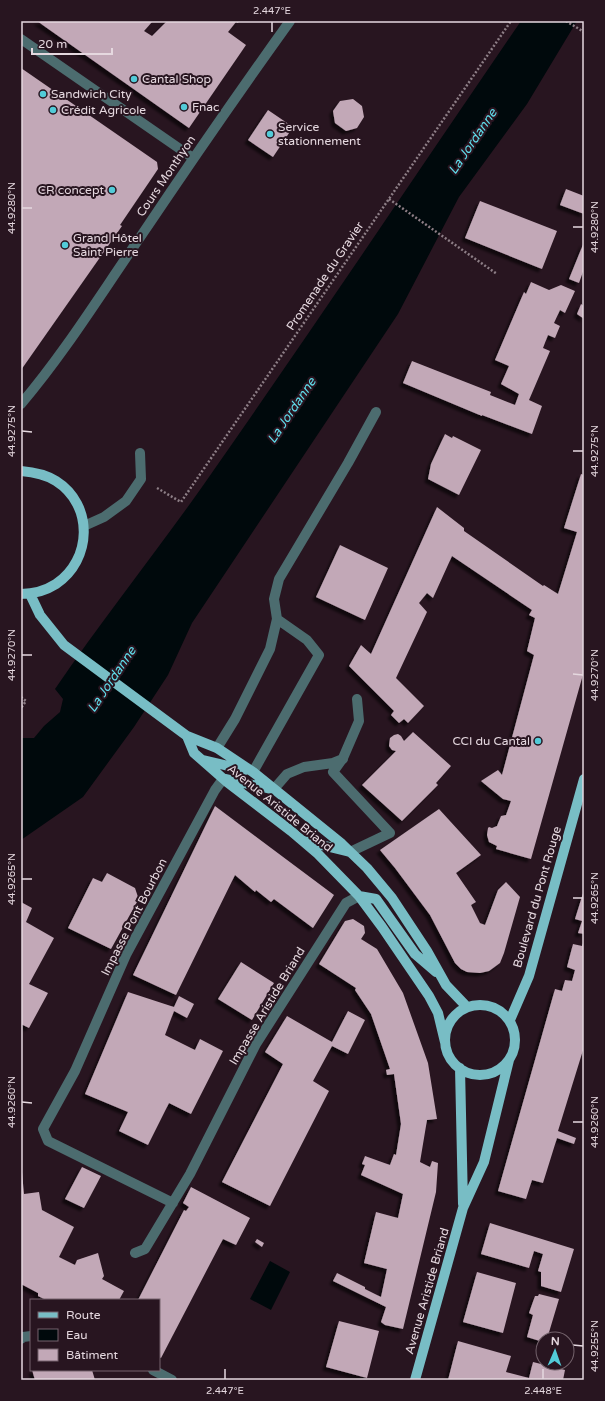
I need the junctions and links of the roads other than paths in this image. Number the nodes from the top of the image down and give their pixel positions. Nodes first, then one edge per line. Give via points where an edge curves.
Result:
1 (290, 21) edge
2 (21, 39) edge
3 (193, 158) junction
4 (21, 404) edge
5 (376, 412) dead end
6 (140, 453) dead end
7 (21, 471) edge
8 (84, 526) junction
9 (26, 594) edge
10 (277, 619) junction
11 (357, 698) dead end
12 (187, 736) junction
13 (217, 748) junction
14 (343, 758) junction
15 (201, 759) junction
16 (253, 772) junction
17 (223, 779) junction
18 (584, 779) edge
19 (274, 789) junction
20 (302, 840) junction
21 (350, 852) junction
22 (359, 896) junction
23 (442, 978) junction
24 (468, 1007) junction
25 (510, 1020) junction
26 (445, 1042) junction
27 (509, 1060) junction
28 (460, 1068) junction
29 (173, 1203) junction
30 (463, 1208) junction
31 (135, 1254) dead end
32 (30, 1336) edge
33 (21, 1339) edge
34 (155, 1371) edge
35 (172, 1380) edge
36 (415, 1380) edge

1 - 3 street, Cours Monthyon
2 - 3 street
3 - 4 street, Cours Monthyon via 82,322
5 - 10 street via 279,579 274,599
6 - 8 street via 141,479 126,501 104,517
7 - 8 main road via 40,473 56,481 70,493 79,509
8 - 9 main road via 83,545 76,563 65,578 49,588
9 - 12 main road, Avenue Aristide Briand via 64,645
10 - 13 street via 270,649 235,719
10 - 16 street via 307,640 319,655
11 - 14 street via 359,721
12 - 13 main road, Avenue Aristide Briand
12 - 15 main road, Avenue Aristide Briand via 194,753
13 - 16 main road, Avenue Aristide Briand
14 - 19 street via 333,764 304,767 288,774
14 - 21 street via 333,772 390,833
15 - 16 main road
15 - 17 main road, Avenue Aristide Briand
16 - 19 main road, Avenue Aristide Briand
17 - 19 main road
17 - 20 main road, Avenue Aristide Briand
17 - 29 street, Impasse Pont Bourbon via 126,955 75,1071 42,1129 48,1141
18 - 25 main road, Boulevard du Pont Rouge via 529,976
19 - 21 main road, Avenue Aristide Briand
20 - 21 main road
20 - 22 main road, Avenue Aristide Briand
21 - 23 main road, Avenue Aristide Briand via 392,898
22 - 23 main road via 376,899 415,954
22 - 26 main road, Avenue Aristide Briand via 429,996 438,1013
22 - 29 street, Impasse Aristide Briand via 346,903 256,1044 198,1160
23 - 24 main road, Avenue Aristide Briand
24 - 25 main road via 491,1006
24 - 26 main road via 450,1022
25 - 27 main road via 516,1044
26 - 28 main road via 452,1062
27 - 28 main road via 495,1072 483,1075 471,1074
27 - 30 main road, Avenue Aristide Briand via 484,1162
28 - 30 main road, Avenue Aristide Briand
29 - 31 street, Impasse Aristide Briand via 145,1249
30 - 36 main road, Avenue Aristide Briand
32 - 33 street
34 - 35 street

